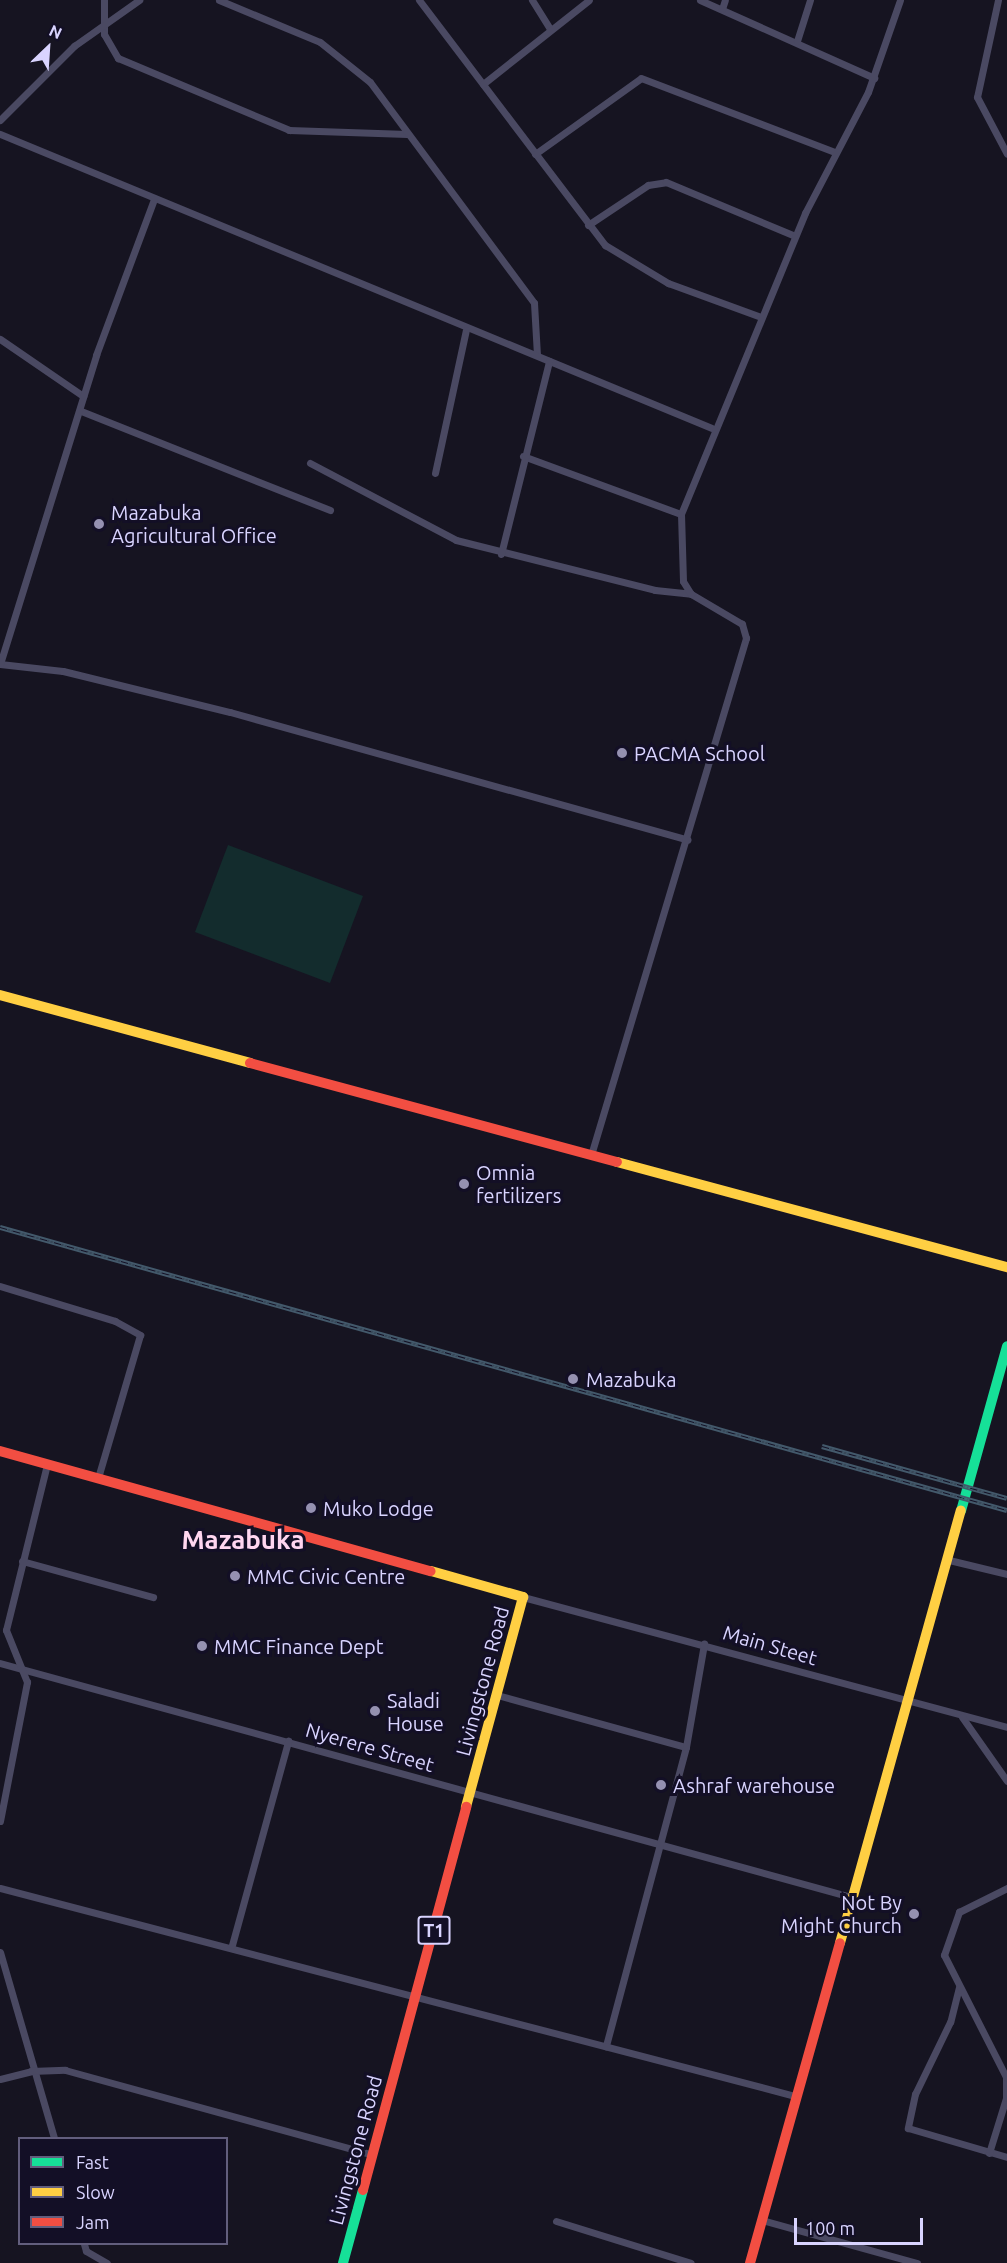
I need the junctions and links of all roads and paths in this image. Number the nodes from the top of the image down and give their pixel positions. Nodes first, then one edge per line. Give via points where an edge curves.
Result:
1 (104, 0) edge
2 (139, 0) edge
3 (219, 0) edge
4 (419, 0) edge
5 (531, 0) edge
6 (589, 0) edge
7 (700, 0) edge
8 (725, 0) edge
9 (810, 0) edge
10 (900, 0) edge
11 (998, 0) edge
12 (722, 9) junction
13 (103, 23) junction
14 (550, 29) junction
15 (797, 41) junction
16 (874, 78) junction
17 (483, 84) junction
18 (0, 120) edge
19 (0, 134) edge
20 (406, 134) junction
21 (835, 152) junction
22 (535, 154) junction
23 (1007, 154) edge
24 (154, 199) junction
25 (588, 225) junction
26 (795, 236) junction
27 (761, 317) junction
28 (466, 330) junction
29 (0, 339) edge
30 (537, 355) junction
31 (549, 361) junction
32 (83, 396) junction
33 (81, 411) junction
34 (712, 428) junction
35 (523, 456) junction
36 (310, 463) dead end
37 (435, 473) dead end
38 (330, 510) dead end
39 (681, 514) junction
40 (501, 554) junction
41 (691, 594) junction
42 (0, 664) edge
43 (687, 840) junction
44 (0, 995) edge
45 (591, 1155) junction
46 (1007, 1267) edge
47 (0, 1286) edge
48 (1007, 1346) edge
49 (0, 1451) edge
50 (47, 1464) junction
51 (98, 1478) junction
52 (949, 1560) junction
53 (22, 1561) junction
54 (1007, 1574) edge
55 (153, 1597) dead end
56 (523, 1597) junction
57 (704, 1644) junction
58 (0, 1663) edge
59 (18, 1668) junction
60 (497, 1695) junction
61 (909, 1702) junction
62 (962, 1717) junction
63 (1007, 1727) edge
64 (288, 1741) junction
65 (686, 1747) junction
66 (1007, 1781) edge
67 (471, 1792) junction
68 (0, 1821) edge
69 (658, 1844) junction
70 (0, 1888) edge
71 (1007, 1888) edge
72 (851, 1898) junction
73 (232, 1945) junction
74 (0, 1952) edge
75 (958, 1987) junction
76 (417, 1995) junction
77 (606, 2046) junction
78 (31, 2071) junction
79 (0, 2079) edge
80 (795, 2097) junction
81 (53, 2137) edge
82 (989, 2153) junction
83 (371, 2154) junction
84 (1007, 2157) edge
85 (762, 2220) junction
86 (556, 2222) dead end
87 (84, 2245) edge
88 (900, 2261) edge
89 (107, 2263) edge
90 (343, 2263) edge
91 (691, 2263) edge
92 (750, 2263) edge
93 (917, 2263) edge

1 - 13 street
2 - 13 street
3 - 20 street via 337,52 370,82
4 - 17 street
5 - 14 street
6 - 14 street
7 - 12 street
8 - 12 street
9 - 15 street
10 - 16 street
11 - 23 street via 977,98
12 - 15 street
13 - 18 street
13 - 20 street via 107,44 118,58 289,130
14 - 17 street
15 - 16 street
16 - 21 street
17 - 22 street
19 - 24 street
20 - 30 street via 534,303
21 - 22 street via 641,78
21 - 26 street
22 - 25 street
24 - 28 street
24 - 32 street
25 - 26 street via 648,185 666,182
25 - 27 street via 636,267
26 - 27 street
27 - 34 street
28 - 30 street
28 - 37 street
29 - 32 street
30 - 31 street
31 - 34 street
31 - 35 street
32 - 33 street
33 - 38 street
33 - 42 street
34 - 39 street
35 - 39 street
35 - 40 street
36 - 40 street via 413,521
39 - 41 street via 680,573
40 - 41 street
41 - 43 street via 737,619 746,638
42 - 43 street via 63,671 230,712
43 - 45 street
44 - 45 main road
45 - 46 main road
47 - 51 street via 115,1322 140,1335
48 - 52 main road
49 - 50 main road, Livingstone Road
50 - 51 main road, Livingstone Road
50 - 53 street
51 - 56 main road, Livingstone Road
52 - 54 street
52 - 61 main road
53 - 55 street
53 - 59 street via 6,1630
56 - 57 street, Main Steet
56 - 60 main road, Livingstone Road / T1
57 - 61 street, Main Steet
57 - 65 street
58 - 59 street, Nyerere Street
59 - 64 street, Nyerere Street
59 - 68 street via 27,1682 26,1701
60 - 65 street
60 - 67 main road, Livingstone Road / T1
61 - 62 street, Main Steet
61 - 72 main road
62 - 63 street, Main Steet
62 - 66 street
64 - 67 street, Nyerere Street
64 - 73 street
65 - 69 street
67 - 69 street, Nyerere Street
67 - 76 main road, Livingstone Road / T1
69 - 72 street, Nyerere Street
69 - 77 street
70 - 73 street
71 - 75 street via 954,1919 944,1955
72 - 80 main road
73 - 76 street
74 - 78 street
75 - 82 street via 1006,2077 1006,2098
75 - 82 street via 950,2022 924,2066 907,2124
76 - 77 street
76 - 83 main road, Livingstone Road / T1
77 - 80 street
78 - 79 street
78 - 81 street
78 - 83 street via 65,2070
80 - 85 main road
82 - 84 street
83 - 90 main road, Livingstone Road / T1
85 - 88 street
85 - 92 main road
86 - 91 street
87 - 89 street via 86,2251
88 - 93 street

